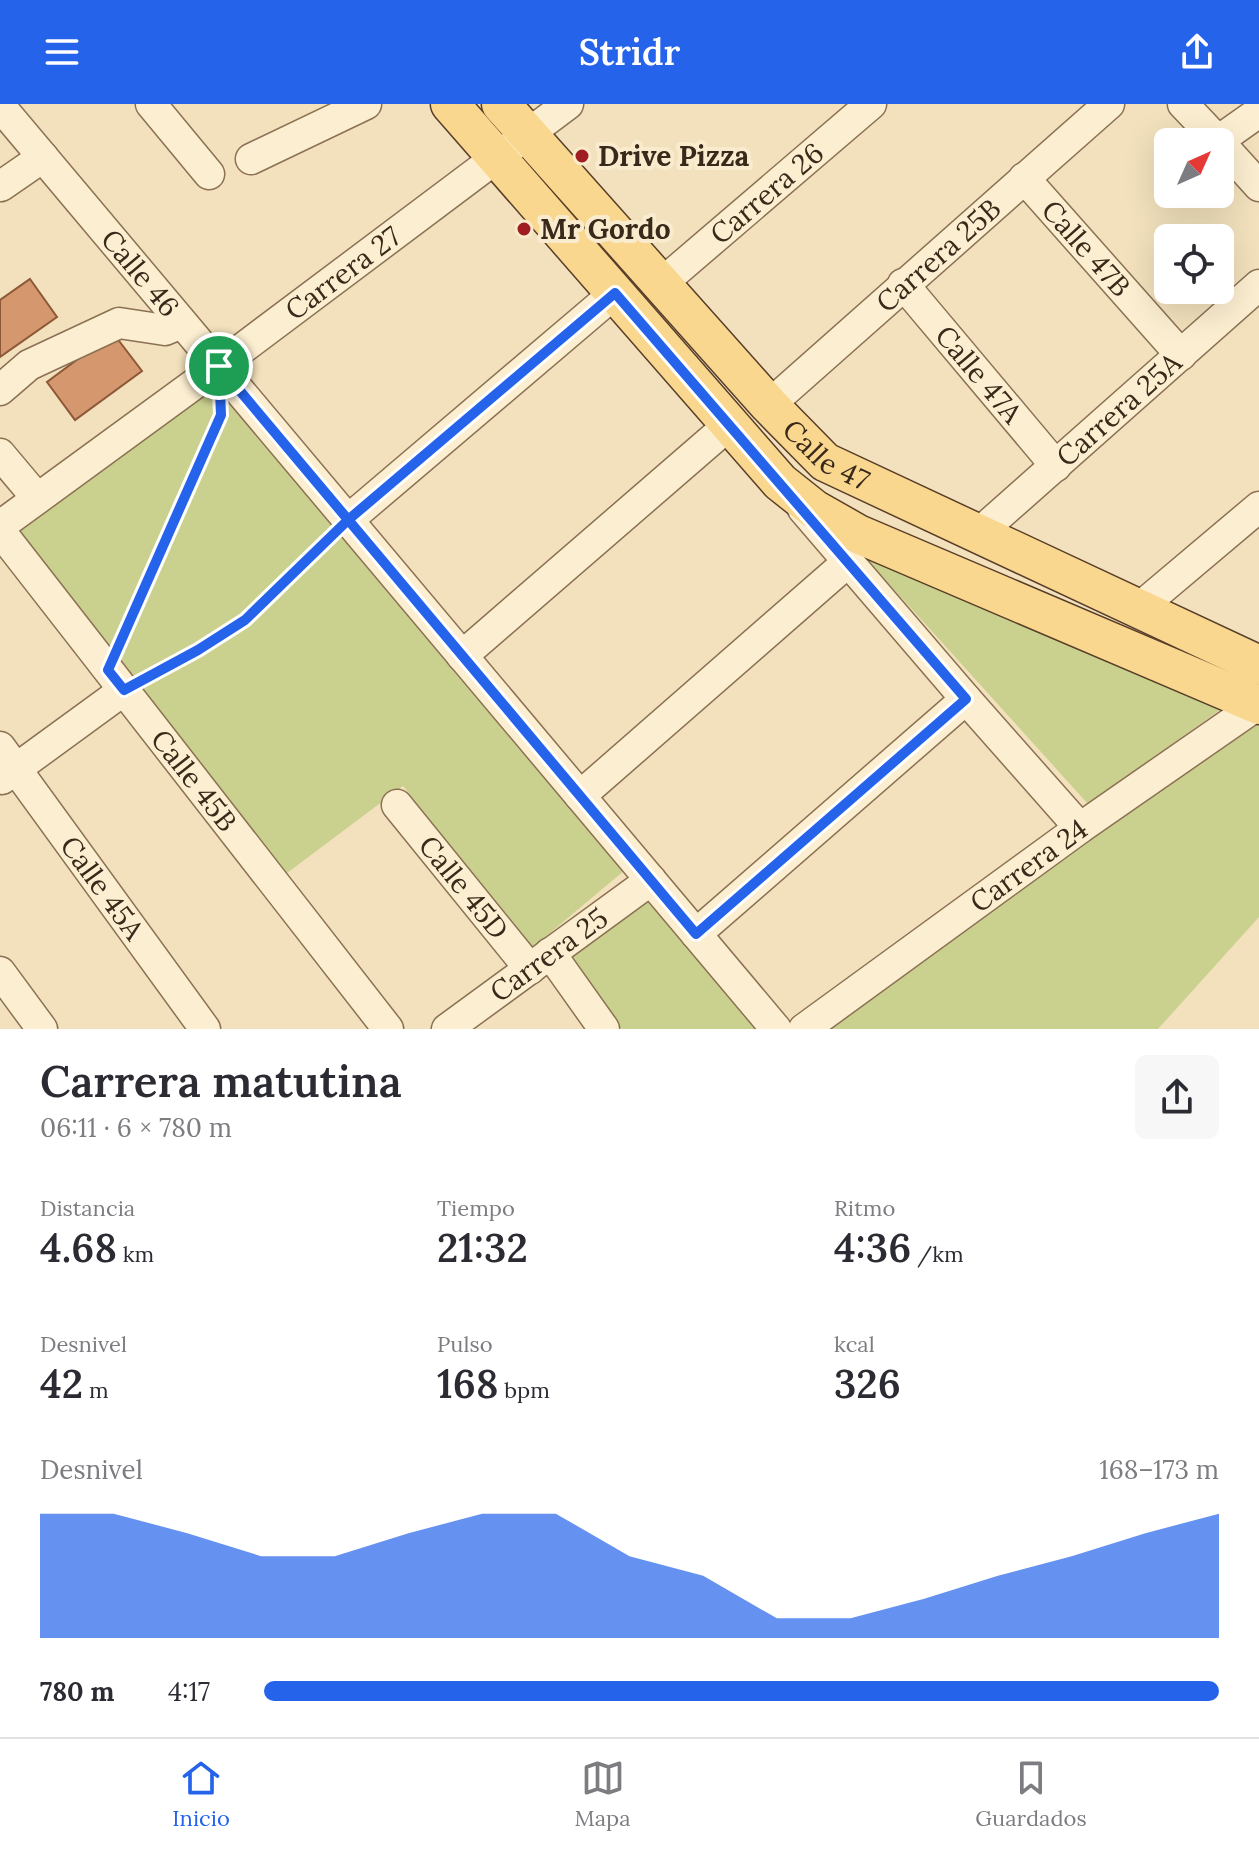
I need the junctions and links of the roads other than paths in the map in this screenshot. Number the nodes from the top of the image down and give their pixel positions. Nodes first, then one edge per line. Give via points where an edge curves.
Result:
1 (151, 104) edge
2 (366, 104) edge
3 (450, 104) edge
4 (501, 104) edge
5 (568, 104) edge
6 (871, 104) edge
7 (1109, 104) edge
8 (1183, 104) edge
9 (0, 106) edge
10 (1259, 112) edge
11 (1206, 128) edge
12 (1234, 131) edge
13 (528, 133) junction
14 (497, 156) junction
15 (43, 157) junction
16 (1234, 158) edge
17 (251, 159) dead end
18 (209, 174) dead end
19 (1024, 178) junction
20 (1, 186) edge
21 (1259, 186) edge
22 (662, 283) junction
23 (903, 284) junction
24 (1259, 285) edge
25 (615, 293) junction
26 (182, 323) junction
27 (1181, 355) junction
28 (219, 366) junction
29 (0, 390) edge
30 (769, 405) junction
31 (730, 424) junction
32 (0, 454) edge
33 (1056, 466) junction
34 (780, 482) junction
35 (37, 498) junction
36 (1259, 507) edge
37 (348, 520) junction
38 (0, 528) edge
39 (978, 534) junction
40 (849, 561) junction
41 (1138, 609) junction
42 (462, 656) junction
43 (1259, 665) edge
44 (116, 680) junction
45 (966, 699) junction
46 (1258, 705) edge
47 (5, 765) edge
48 (580, 796) junction
49 (397, 805) dead end
50 (1080, 828) junction
51 (651, 880) junction
52 (696, 934) junction
53 (540, 961) junction
54 (0, 972) edge
55 (450, 1028) edge
56 (42, 1029) edge
57 (205, 1029) edge
58 (388, 1029) edge
59 (604, 1029) edge
60 (776, 1029) edge
61 (804, 1029) edge

1 - 18 street
2 - 17 street
3 - 14 main road, Calle 47
4 - 13 main road, Calle 47
5 - 13 street, Carrera 27
6 - 22 street, Carrera 26
7 - 19 street, Carrera 25B
8 - 11 street
9 - 15 street, Calle 46
10 - 12 street
13 - 14 street, Carrera 27
13 - 22 main road, Calle 47
14 - 25 main road, Calle 47
14 - 28 street, Carrera 27
15 - 20 street
15 - 26 street, Calle 46
16 - 21 street
19 - 23 street, Carrera 25B
19 - 27 street, Calle 47B
22 - 30 main road, Calle 47
23 - 30 street, Carrera 25B
23 - 33 street, Calle 47A
24 - 27 street, Carrera 25A
25 - 31 main road, Calle 47
25 - 37 street
26 - 28 street, Calle 46
26 - 29 street via 165,330 119,323 29,365
27 - 33 street, Carrera 25A
28 - 35 street, Carrera 27
28 - 37 street, Calle 46
30 - 39 main road, Calle 47 via 825,462
31 - 34 main road, Calle 47
31 - 42 street
32 - 35 street
33 - 39 street, Carrera 25A
34 - 40 street, Calle 47
34 - 46 main road, Calle 47 via 858,534
35 - 38 street, Carrera 27
36 - 41 street
37 - 42 street, Calle 46
38 - 44 street, Calle 45B
39 - 41 main road, Calle 47
40 - 45 street, Calle 47
40 - 48 street
41 - 43 main road, Calle 47
42 - 48 street, Calle 46
44 - 47 street
44 - 58 street, Calle 45B
45 - 50 street, Calle 47
45 - 52 street
46 - 50 street, Carrera 24
47 - 57 street, Calle 45A
48 - 51 street, Calle 46
49 - 53 street, Calle 45D
50 - 61 street, Carrera 24
51 - 52 street, Calle 46
51 - 53 street, Carrera 25
52 - 60 street, Calle 46
53 - 55 street, Carrera 25
53 - 59 street, Calle 45D
54 - 56 street

